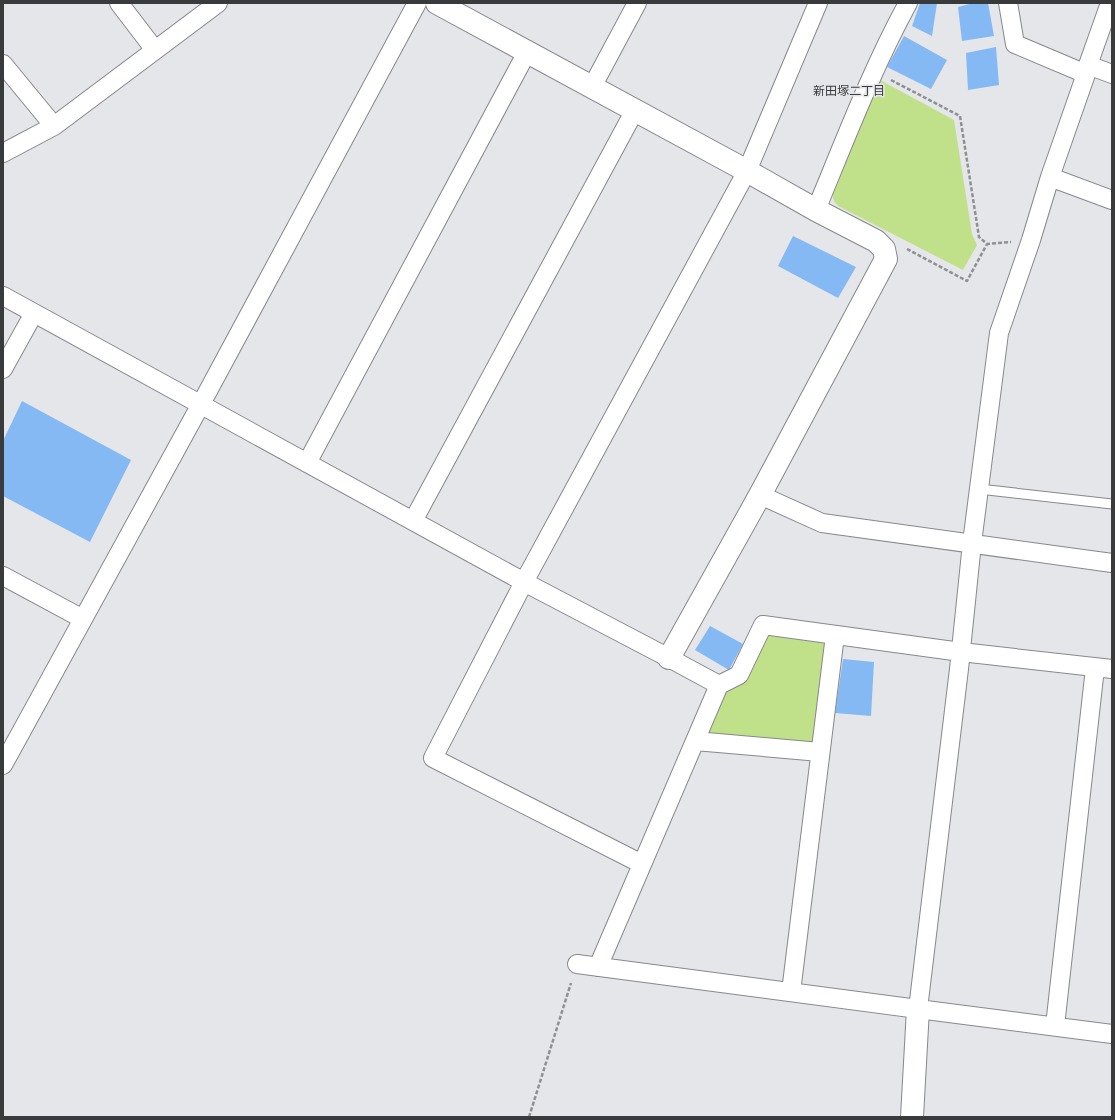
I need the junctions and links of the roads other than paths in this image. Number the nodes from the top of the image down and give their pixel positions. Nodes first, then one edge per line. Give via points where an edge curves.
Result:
1 (119, 3) edge
2 (218, 3) edge
3 (417, 3) edge
4 (437, 3) edge
5 (637, 3) edge
6 (818, 3) edge
7 (908, 3) edge
8 (1008, 3) edge
9 (1110, 3) edge
10 (155, 50) junction
11 (527, 52) junction
12 (3, 64) edge
13 (1087, 70) junction
14 (1112, 74) edge
15 (592, 87) junction
16 (635, 110) junction
17 (54, 126) junction
18 (3, 153) edge
19 (747, 171) junction
20 (1050, 177) junction
21 (1112, 200) edge
22 (816, 210) junction
23 (3, 296) edge
24 (34, 313) junction
25 (3, 369) edge
26 (201, 404) junction
27 (307, 463) junction
28 (979, 489) junction
29 (760, 495) junction
30 (1112, 504) edge
31 (413, 521) junction
32 (972, 543) junction
33 (1112, 562) edge
34 (3, 576) edge
35 (524, 582) junction
36 (83, 619) junction
37 (835, 635) junction
38 (961, 652) junction
39 (669, 658) junction
40 (1104, 668) edge
41 (719, 685) junction
42 (695, 741) junction
43 (820, 752) junction
44 (3, 765) edge
45 (642, 864) junction
46 (577, 964) road end
47 (598, 967) junction
48 (791, 992) junction
49 (918, 1009) junction
50 (1056, 1026) junction
51 (1112, 1034) edge
52 (912, 1117) edge

1 - 10 street
2 - 10 street
3 - 26 street
4 - 11 street
5 - 15 street
6 - 19 street
7 - 22 street via 874,71
8 - 13 street via 1015,44
9 - 13 street
10 - 17 street
11 - 15 street
11 - 27 street
12 - 17 street
13 - 14 street
13 - 20 street
15 - 16 street
16 - 19 street
16 - 31 street
17 - 18 street
19 - 22 street
19 - 35 street
20 - 21 street
20 - 28 street via 999,333
22 - 29 street via 876,241 884,249 886,259
23 - 24 street
24 - 25 street
24 - 26 street
26 - 27 street
26 - 36 street
27 - 31 street
28 - 30 lane
28 - 32 street
29 - 32 street via 822,523
29 - 39 street
31 - 35 street
32 - 33 street
32 - 38 street
34 - 36 street
35 - 39 street
35 - 45 street via 432,758
36 - 44 street
37 - 38 street
37 - 41 street via 763,625 739,675
37 - 43 street
38 - 40 street
38 - 49 street
39 - 41 street
40 - 50 street
41 - 42 street
42 - 43 street
42 - 45 street
43 - 48 street
45 - 47 street
46 - 47 street
47 - 48 street
48 - 49 street
49 - 50 street
49 - 52 street
50 - 51 street

